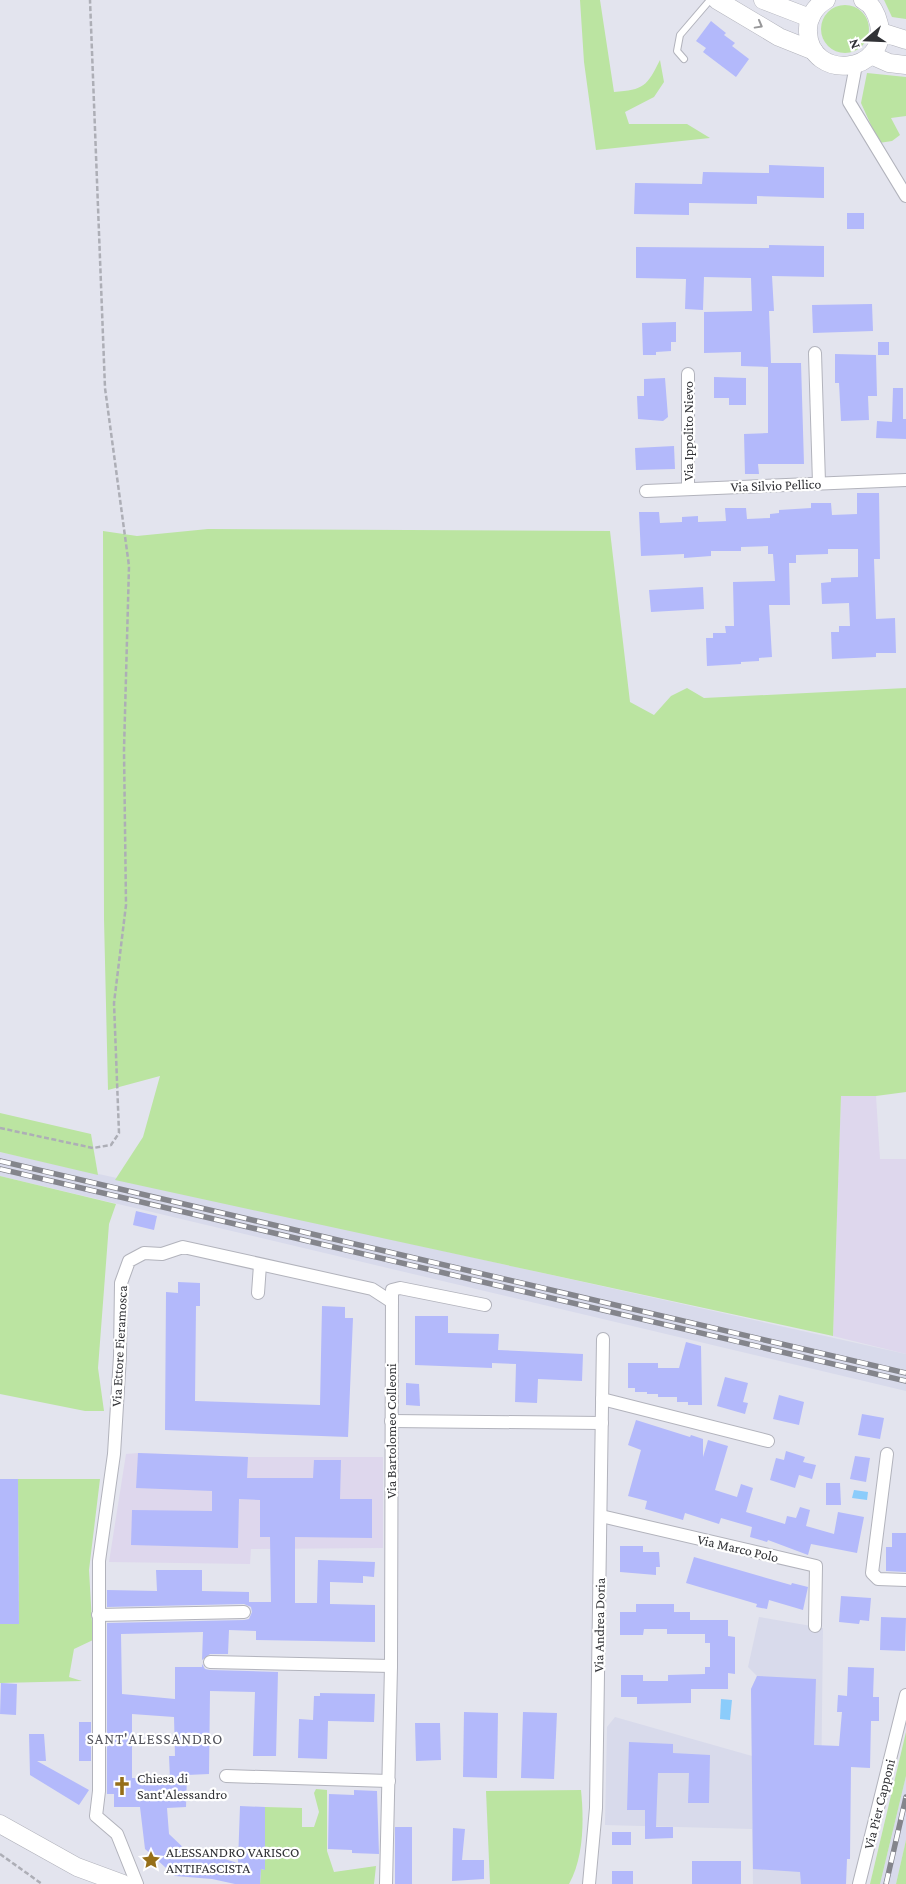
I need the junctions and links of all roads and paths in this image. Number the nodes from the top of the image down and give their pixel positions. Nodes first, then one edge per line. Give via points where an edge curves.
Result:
1 (90, 0) edge
2 (710, 0) edge
3 (717, 0) edge
4 (763, 0) edge
5 (826, 0) edge
6 (863, 0) edge
7 (810, 18) junction
8 (881, 32) junction
9 (906, 40) edge
10 (814, 50) junction
11 (871, 55) junction
12 (684, 59) dead end
13 (856, 65) junction
14 (906, 65) edge
15 (906, 196) edge
16 (815, 353) dead end
17 (688, 374) dead end
18 (906, 480) edge
19 (819, 484) junction
20 (688, 489) junction
21 (646, 491) dead end
22 (0, 1128) edge
23 (260, 1264) junction
24 (258, 1293) dead end
25 (392, 1302) junction
26 (485, 1304) dead end
27 (603, 1339) dead end
28 (602, 1399) junction
29 (392, 1421) junction
30 (602, 1423) junction
31 (768, 1441) dead end
32 (887, 1454) dead end
33 (601, 1516) junction
34 (906, 1580) edge
35 (244, 1612) dead end
36 (98, 1614) junction
37 (815, 1626) dead end
38 (210, 1662) dead end
39 (390, 1666) junction
40 (906, 1695) edge
41 (226, 1776) dead end
42 (389, 1780) junction
43 (0, 1824) edge
44 (593, 1850) junction
45 (0, 1854) edge
46 (77, 1867) junction
47 (42, 1884) edge
48 (98, 1884) edge
49 (123, 1884) edge
50 (137, 1884) edge
51 (386, 1884) edge
52 (580, 1884) edge
53 (589, 1884) edge
54 (859, 1884) edge

1 - 22 path via 105,388 129,566 124,750 126,905 114,1003 119,1133 111,1145 93,1148
2 - 12 lane via 680,36 677,51
3 -> 10 street via 779,37
4 - 7 street
5 - 7 street via 819,4
6 - 8 street via 877,16
7 - 10 street via 809,40
8 - 9 street
8 - 11 street
10 - 13 street via 825,62 840,67
11 - 13 street
11 - 14 street via 889,63
13 - 15 street via 849,102
16 - 19 street
17 - 20 street, Via Ippolito Nievo
18 - 19 street, Via Silvio Pellico
19 - 20 street, Via Silvio Pellico
20 - 21 street, Via Silvio Pellico
23 - 24 street
23 - 25 street, Via Ettore Fieramosca via 372,1289
23 - 36 street, Via Ettore Fieramosca via 182,1247 162,1254 144,1253 129,1261 121,1283 114,1454 99,1561
25 - 26 street via 392,1290 400,1288
25 - 29 street, Via Bartolomeo Colleoni
27 - 28 street, Via Andrea Doria
28 - 30 street, Via Andrea Doria
28 - 31 street
29 - 30 street
29 - 39 street, Via Bartolomeo Colleoni
30 - 33 street, Via Andrea Doria
32 - 34 street via 872,1572 878,1579
33 - 37 street, Via Marco Polo via 816,1566
33 - 44 street, Via Andrea Doria
35 - 36 street
36 - 50 street, Via Ettore Fieramosca via 99,1791 96,1816 117,1834
38 - 39 street
39 - 42 street, Via Bartolomeo Colleoni
40 - 54 street, Via Pier Capponi
41 - 42 street
42 - 51 street, Via Bartolomeo Colleoni
43 - 46 street
44 - 52 street, Via Andrea Doria
44 - 53 street, Via Andrea Doria
45 - 47 path
46 - 48 street
46 - 49 street

